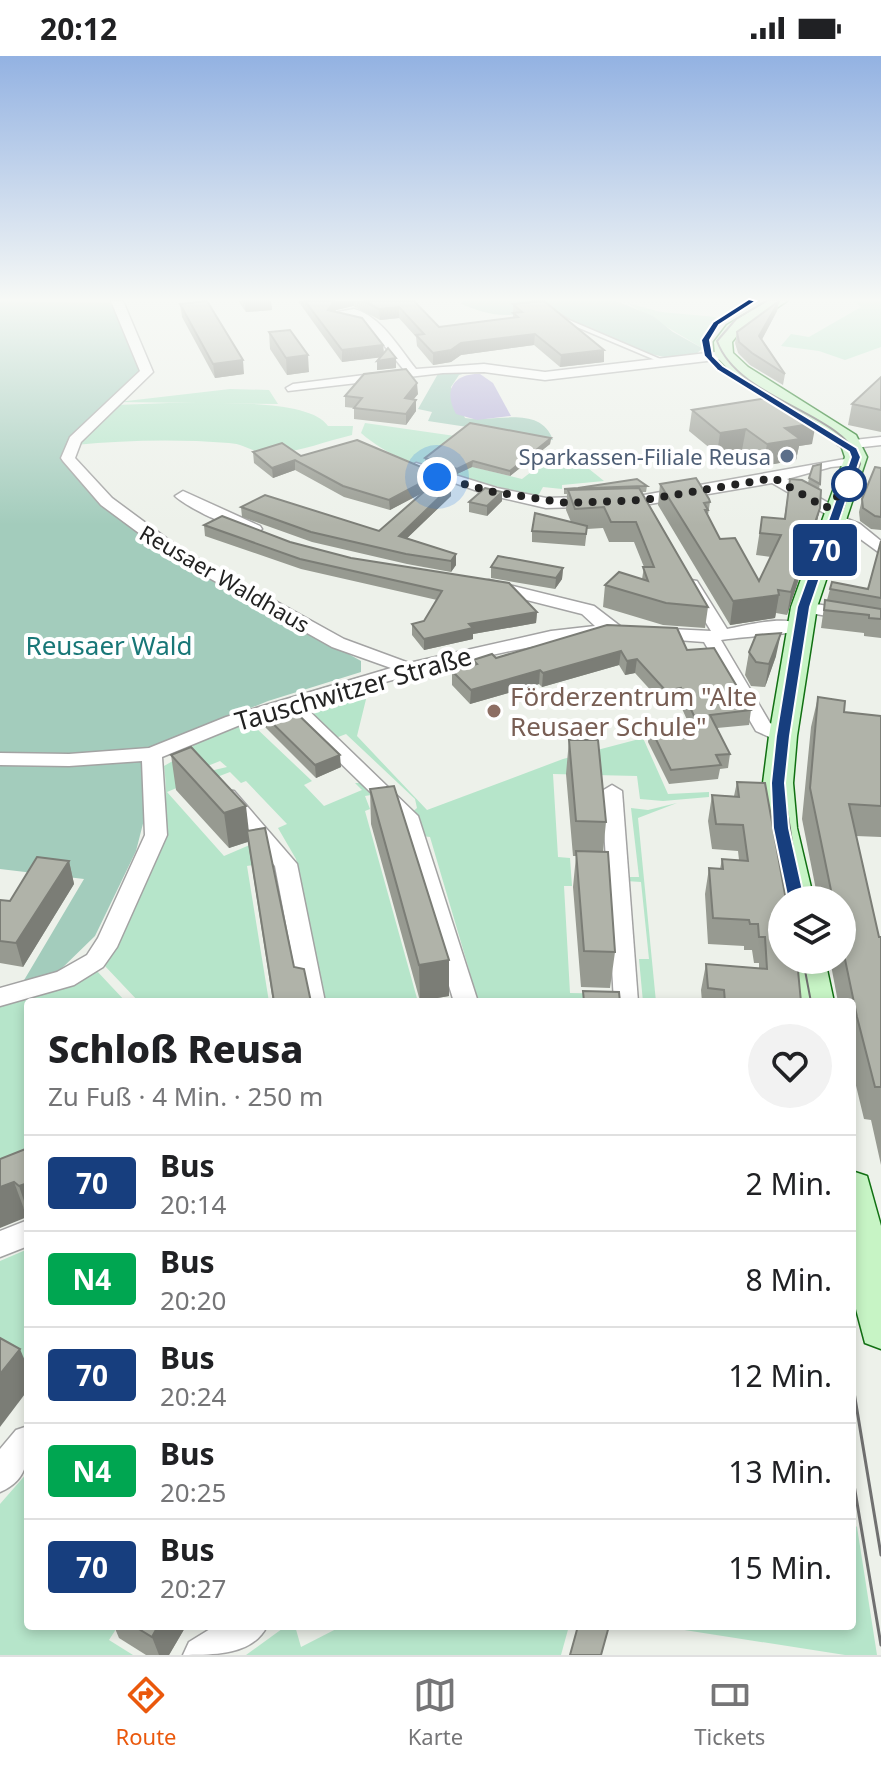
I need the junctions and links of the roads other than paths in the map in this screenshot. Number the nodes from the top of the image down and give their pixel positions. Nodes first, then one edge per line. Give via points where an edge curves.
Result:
1 (143, 376) edge
2 (392, 376) edge
3 (747, 376) edge
4 (293, 388) dead end
5 (880, 438) edge
6 (852, 450) junction
7 (399, 460) edge
8 (774, 478) junction
9 (183, 496) dead end
10 (644, 500) junction
11 (838, 517) junction
12 (656, 519) edge
13 (265, 534) edge
14 (881, 549) edge
15 (684, 570) edge
16 (477, 583) edge
17 (802, 618) junction
18 (881, 620) edge
19 (608, 628) junction
20 (716, 635) junction
21 (406, 669) junction
22 (290, 703) junction
23 (783, 736) junction
24 (177, 743) junction
25 (152, 754) junction
26 (0, 759) edge
27 (612, 791) dead end
28 (794, 886) edge
29 (811, 974) edge
30 (0, 997) edge
31 (312, 998) edge
32 (465, 998) edge
33 (626, 998) edge
34 (815, 998) edge
35 (856, 1203) edge
36 (24, 1235) edge
37 (0, 1244) edge
38 (877, 1279) edge
39 (881, 1328) edge
40 (24, 1447) edge
41 (0, 1475) edge
42 (243, 1630) edge
43 (202, 1655) edge

1 - 21 street, Reusaer Waldhaus via 75,440 68,458 81,477 137,528 198,567 324,636
2 - 4 street
3 - 6 street
5 - 6 street
6 - 8 street via 830,463
6 - 11 street
7 - 10 street via 437,477 546,503
8 - 10 street
8 - 11 street
9 - 13 street
10 - 12 street
11 - 14 street
11 - 17 street
15 - 20 street
16 - 19 street via 556,599 588,610
17 - 18 street, Tauschwitzer Straße
17 - 20 street, Tauschwitzer Straße
17 - 23 street
19 - 20 street, Tauschwitzer Straße
19 - 21 street, Tauschwitzer Straße
20 - 23 street via 763,727
21 - 22 street, Tauschwitzer Straße
22 - 24 street, Tauschwitzer Straße
22 - 32 street via 407,816
23 - 28 street via 781,828
24 - 25 street, Tauschwitzer Straße
24 - 31 street via 286,864
25 - 26 street, Tauschwitzer Straße
25 - 30 street via 156,835 109,941 95,961 65,979
27 - 33 street
29 - 34 street
35 - 38 street
36 - 37 street
38 - 39 street
40 - 41 street
42 - 43 street

